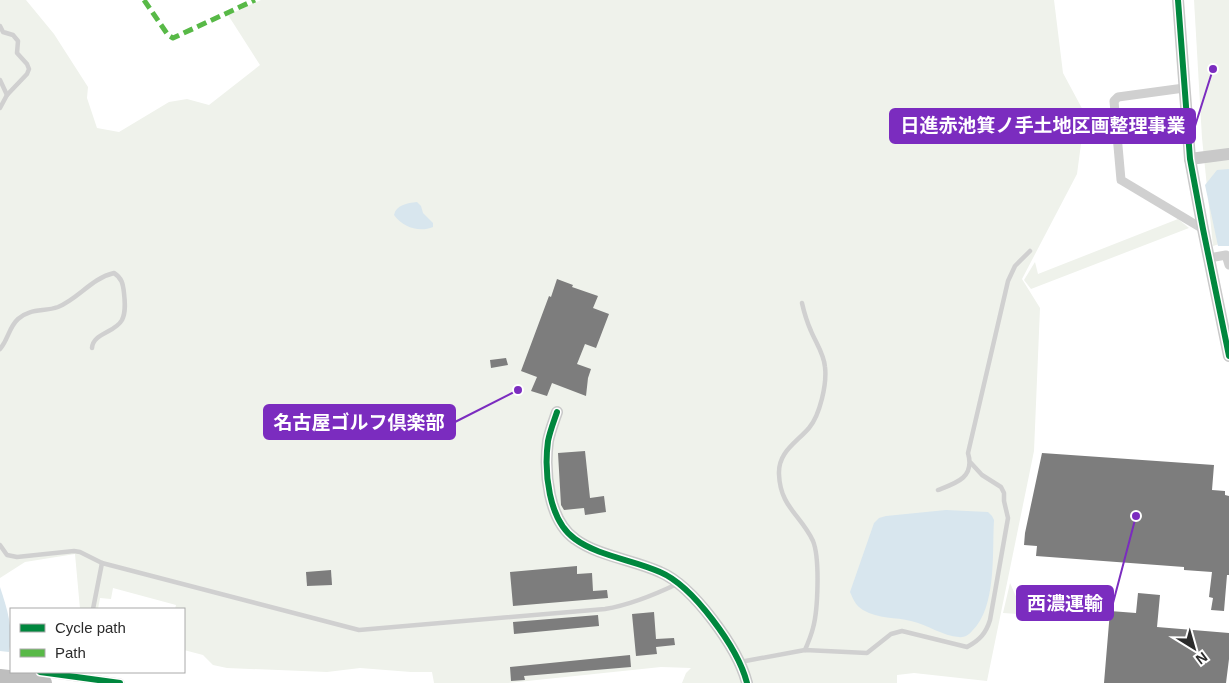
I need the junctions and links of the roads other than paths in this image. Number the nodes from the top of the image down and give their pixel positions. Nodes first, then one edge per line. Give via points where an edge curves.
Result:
1 (1178, 0) edge
2 (0, 26) edge
3 (0, 80) edge
4 (1184, 88) junction
5 (7, 95) junction
6 (0, 108) edge
7 (1229, 154) edge
8 (1190, 159) junction
9 (1203, 229) junction
10 (1030, 251) dead end
11 (1209, 258) junction
12 (1229, 266) edge
13 (802, 302) dead end
14 (92, 348) dead end
15 (0, 349) edge
16 (1229, 356) edge
17 (557, 412) dead end
18 (971, 463) junction
19 (938, 490) dead end
20 (0, 545) edge
21 (102, 563) junction
22 (678, 584) junction
23 (93, 608) edge
24 (805, 650) junction
25 (739, 662) junction
26 (55, 673) edge
27 (84, 675) edge
28 (24, 676) edge
29 (0, 678) edge
30 (43, 683) edge
31 (120, 683) edge
32 (747, 683) edge

1 - 4 street
2 - 5 lane via 3,32 13,35 18,41 17,53 28,69
3 - 5 lane
4 - 8 street
4 - 9 street via 1114,101 1121,180
5 - 6 lane
7 - 8 street
8 - 9 street
9 - 11 street
10 - 18 lane via 1008,281 968,453
11 - 12 street via 1226,255
11 - 16 street
13 - 24 lane via 825,367 824,392 815,418 786,450 779,466 785,501 806,529 816,551 813,628
14 - 15 lane via 96,339 119,324 124,313 124,286 114,273 104,276 57,308 34,310 22,316
17 - 22 street via 548,440 547,464 555,514 563,527 574,539 590,547 660,572
18 - 19 lane via 969,472 960,480
18 - 24 lane via 1001,487 1008,518 990,620 981,638 967,646 902,631 891,634 867,653
20 - 21 lane via 11,556 74,551
21 - 22 lane via 359,630 605,609 622,606
21 - 23 lane
22 - 25 street via 716,624
24 - 25 lane
25 - 32 street
26 - 27 street
27 - 31 street
28 - 29 highway
28 - 30 highway

